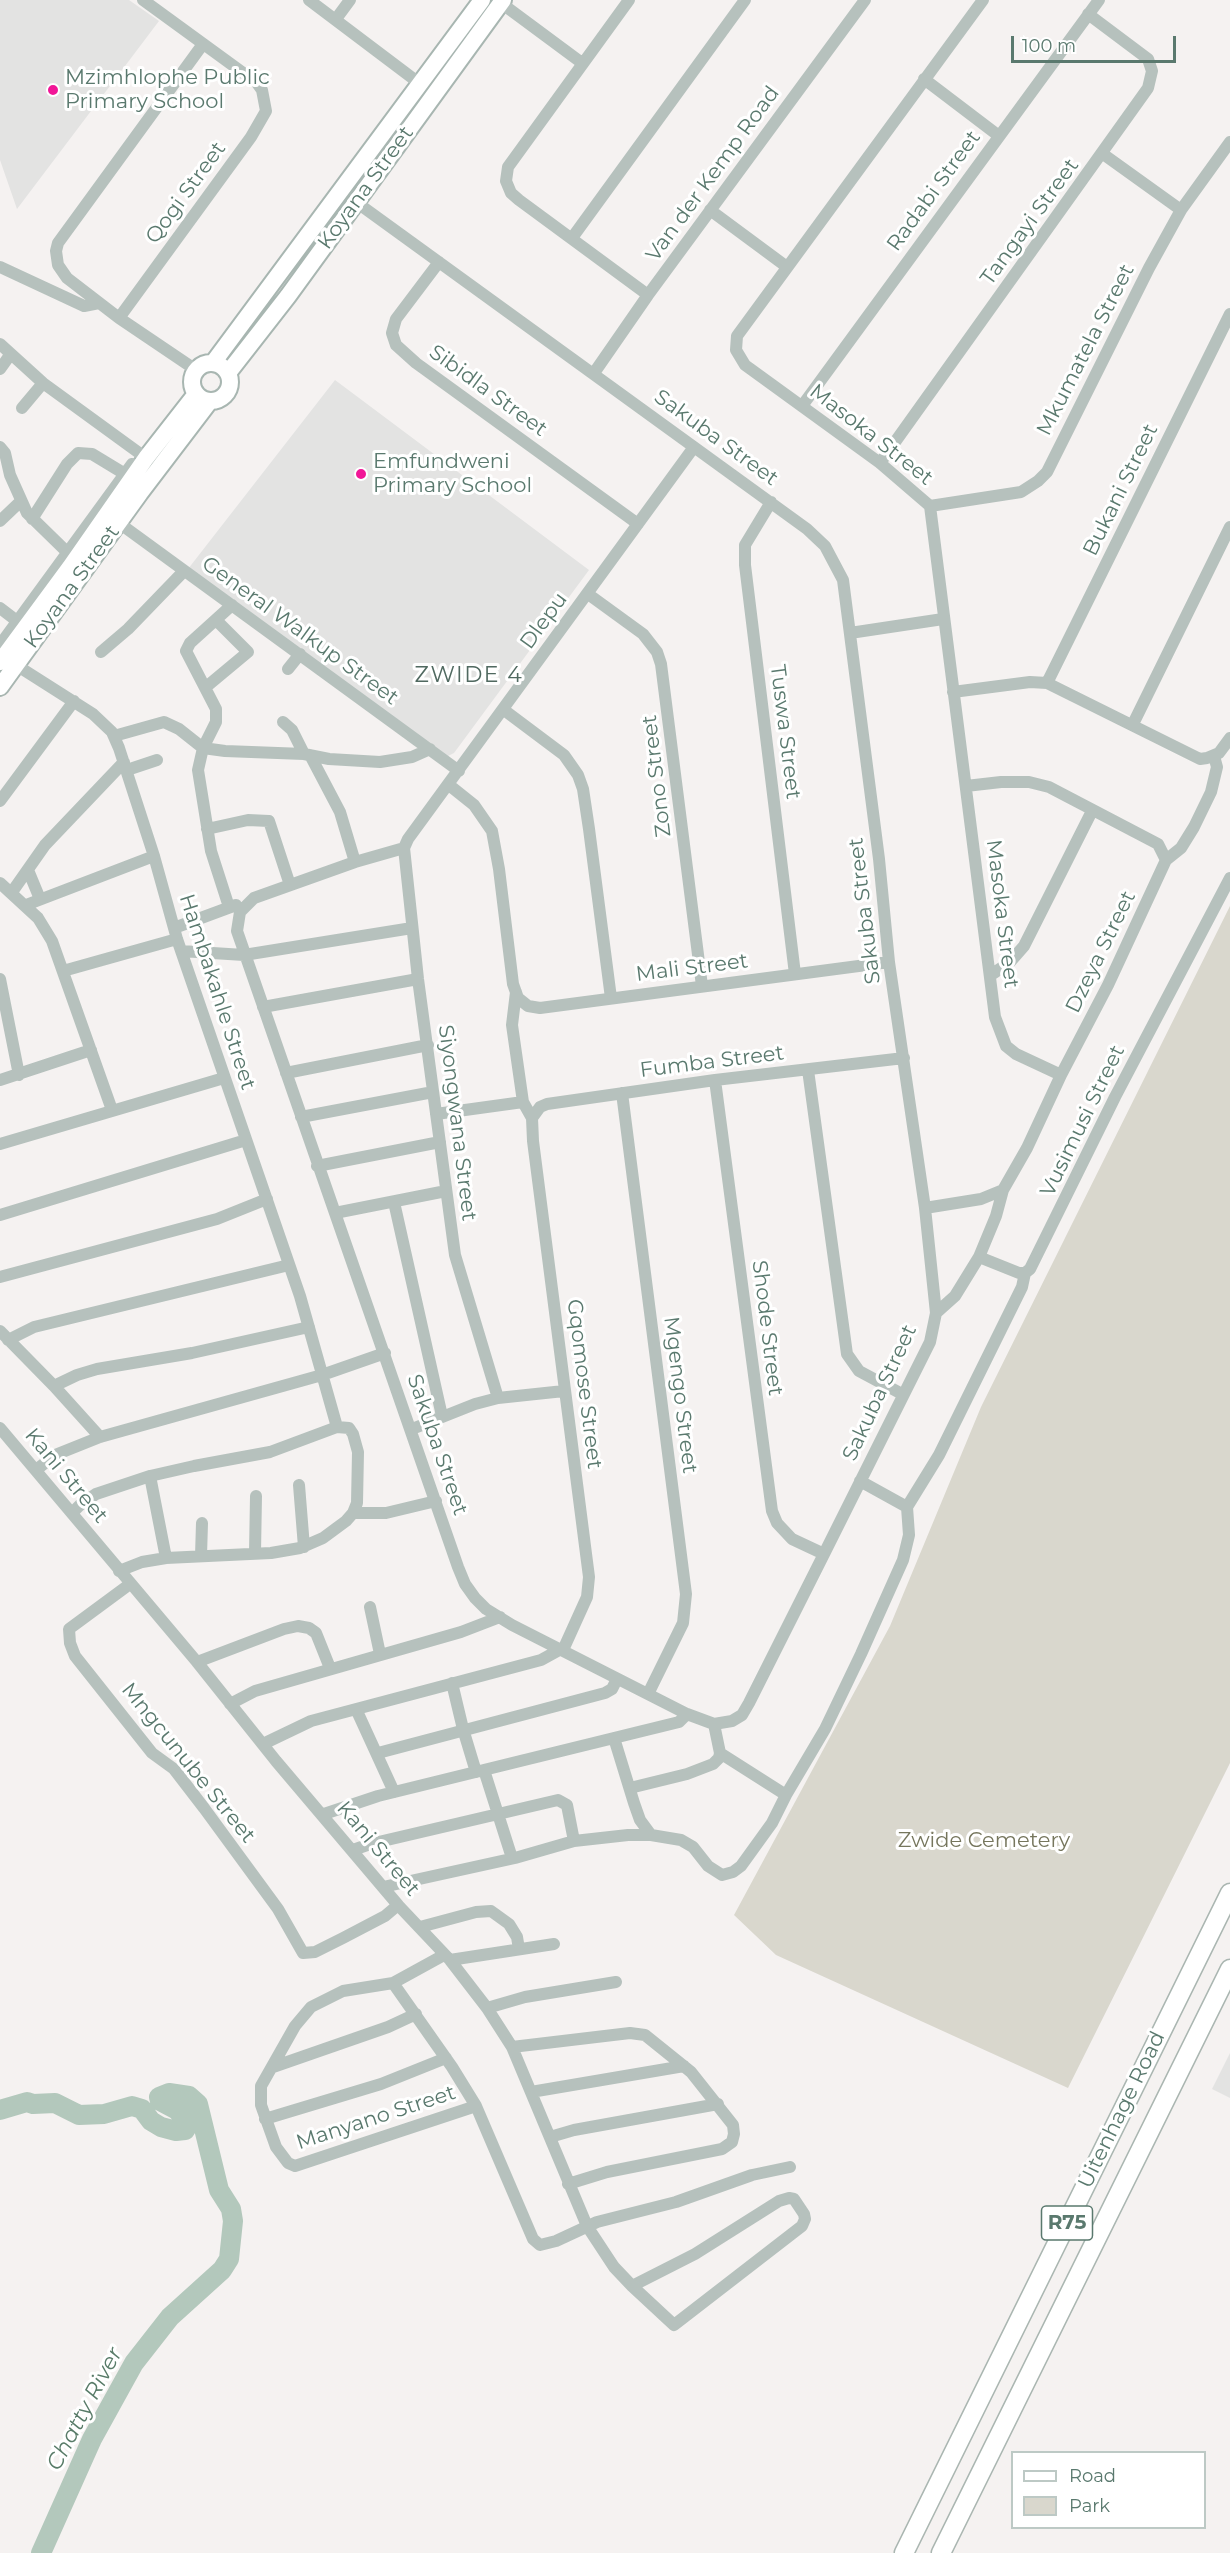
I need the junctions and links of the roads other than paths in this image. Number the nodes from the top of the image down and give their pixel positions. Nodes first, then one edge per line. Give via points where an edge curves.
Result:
1 (143, 0) edge
2 (309, 0) edge
3 (350, 0) edge
4 (482, 0) edge
5 (629, 0) edge
6 (746, 0) edge
7 (865, 0) edge
8 (983, 0) edge
9 (1099, 0) edge
10 (502, 1) edge
11 (1088, 14) junction
12 (336, 19) junction
13 (203, 44) junction
14 (582, 63) junction
15 (924, 79) junction
16 (419, 84) junction
17 (999, 136) junction
18 (1230, 142) edge
19 (1103, 154) junction
20 (356, 202) junction
21 (710, 210) junction
22 (1181, 210) junction
23 (572, 238) junction
24 (439, 262) junction
25 (0, 267) edge
26 (787, 267) junction
27 (648, 295) junction
28 (99, 303) junction
29 (1230, 314) edge
30 (119, 318) junction
31 (0, 345) edge
32 (10, 355) junction
33 (213, 363) junction
34 (0, 369) edge
35 (196, 370) junction
36 (594, 373) junction
37 (228, 374) junction
38 (43, 383) junction
39 (203, 397) junction
40 (802, 406) junction
41 (22, 408) dead end
42 (694, 447) junction
43 (143, 455) junction
44 (2, 457) edge
45 (880, 463) junction
46 (125, 474) junction
47 (21, 501) junction
48 (771, 502) junction
49 (930, 506) junction
50 (32, 519) junction
51 (0, 521) edge
52 (119, 523) junction
53 (638, 524) junction
54 (1230, 527) edge
55 (68, 553) junction
56 (184, 571) junction
57 (588, 594) junction
58 (232, 605) junction
59 (0, 608) edge
60 (943, 619) junction
61 (216, 620) junction
62 (17, 621) junction
63 (850, 633) junction
64 (0, 645) edge
65 (101, 652) dead end
66 (300, 654) junction
67 (8, 664) edge
68 (288, 669) dead end
69 (1047, 683) junction
70 (0, 687) edge
71 (206, 687) junction
72 (953, 692) junction
73 (74, 701) junction
74 (504, 710) junction
75 (283, 722) dead end
76 (1133, 724) junction
77 (114, 736) junction
78 (1230, 738) edge
79 (203, 748) junction
80 (430, 749) junction
81 (307, 754) junction
82 (1217, 754) junction
83 (157, 760) dead end
84 (125, 766) junction
85 (459, 771) junction
86 (449, 785) junction
87 (966, 786) junction
88 (0, 801) edge
89 (1092, 811) junction
90 (207, 829) junction
91 (404, 848) junction
92 (154, 856) junction
93 (1166, 860) junction
94 (356, 862) junction
95 (28, 870) junction
96 (1230, 878) edge
97 (0, 883) edge
98 (290, 885) junction
99 (12, 892) junction
100 (254, 898) junction
101 (40, 899) junction
102 (26, 905) junction
103 (229, 907) junction
104 (412, 928) junction
105 (175, 934) junction
106 (242, 949) junction
107 (181, 951) junction
108 (889, 962) junction
109 (63, 971) junction
110 (795, 974) junction
111 (991, 975) junction
112 (0, 979) edge
113 (418, 979) junction
114 (702, 986) junction
115 (514, 988) junction
116 (611, 998) junction
117 (263, 1007) junction
118 (428, 1045) junction
119 (91, 1050) junction
120 (904, 1058) junction
121 (808, 1070) junction
122 (286, 1073) junction
123 (19, 1075) junction
124 (1061, 1075) junction
125 (224, 1078) junction
126 (0, 1080) edge
127 (715, 1080) junction
128 (433, 1092) junction
129 (622, 1093) junction
130 (524, 1102) junction
131 (112, 1110) junction
132 (436, 1114) junction
133 (301, 1117) junction
134 (532, 1118) junction
135 (246, 1140) junction
136 (440, 1142) junction
137 (0, 1144) edge
138 (317, 1166) junction
139 (1003, 1190) junction
140 (446, 1191) junction
141 (267, 1199) junction
142 (394, 1202) junction
143 (925, 1209) junction
144 (335, 1213) junction
145 (0, 1215) edge
146 (979, 1257) junction
147 (289, 1264) junction
148 (1025, 1273) junction
149 (0, 1277) edge
150 (936, 1313) junction
151 (309, 1327) junction
152 (4, 1335) edge
153 (385, 1353) junction
154 (322, 1375) junction
155 (54, 1386) junction
156 (564, 1391) junction
157 (902, 1394) junction
158 (498, 1398) junction
159 (442, 1416) junction
160 (340, 1426) junction
161 (0, 1428) edge
162 (412, 1429) junction
163 (100, 1437) junction
164 (36, 1470) junction
165 (150, 1476) junction
166 (860, 1481) junction
167 (299, 1485) dead end
168 (256, 1496) dead end
169 (436, 1501) junction
170 (907, 1507) junction
171 (72, 1513) junction
172 (353, 1513) junction
173 (202, 1523) dead end
174 (304, 1546) junction
175 (255, 1553) junction
176 (824, 1554) junction
177 (201, 1556) junction
178 (166, 1558) junction
179 (119, 1571) junction
180 (130, 1584) junction
181 (370, 1607) dead end
182 (500, 1617) junction
183 (562, 1649) junction
184 (380, 1654) junction
185 (197, 1662) junction
186 (330, 1668) junction
187 (617, 1679) junction
188 (452, 1683) junction
189 (648, 1694) junction
190 (230, 1704) junction
191 (356, 1709) junction
192 (687, 1714) junction
193 (714, 1724) junction
194 (463, 1730) junction
195 (614, 1738) junction
196 (263, 1744) junction
197 (378, 1753) junction
198 (720, 1753) junction
199 (480, 1771) junction
200 (630, 1788) junction
201 (394, 1792) junction
202 (786, 1795) junction
203 (498, 1813) junction
204 (324, 1814) junction
205 (651, 1835) junction
206 (574, 1841) junction
207 (353, 1850) junction
208 (512, 1858) junction
209 (383, 1887) junction
210 (1230, 1893) edge
211 (398, 1905) junction
212 (420, 1927) junction
213 (554, 1944) dead end
214 (519, 1949) junction
215 (447, 1958) junction
216 (1230, 1970) edge
217 (616, 1982) dead end
218 (393, 1983) junction
219 (487, 2008) junction
220 (416, 2014) junction
221 (512, 2047) junction
222 (446, 2058) junction
223 (684, 2066) junction
224 (273, 2067) junction
225 (531, 2092) junction
226 (718, 2104) junction
227 (476, 2106) junction
228 (264, 2119) junction
229 (550, 2137) junction
230 (790, 2167) dead end
231 (568, 2184) junction
232 (587, 2226) junction
233 (632, 2286) junction
234 (904, 2553) edge
235 (941, 2553) edge

1 - 13 street, Qogi Street
2 - 12 street
3 - 12 street
4 - 16 main road, Koyana Street
5 - 14 street
6 - 23 street
7 - 21 street, Van der Kemp Road
8 - 15 street, Masoka Street
9 - 11 street, Radabi Street
10 - 14 street
10 - 20 main road, Koyana Street
11 - 17 street, Radabi Street
11 - 19 street, Tangayi Street via 1143,53 1152,71 1143,98
12 - 16 street
13 - 28 street via 58,243 62,272
13 - 30 street, Qogi Street via 257,83 266,111
14 - 23 street via 505,176 507,187 519,200
15 - 17 street
15 - 26 street, Masoka Street
16 - 33 main road, Koyana Street
17 - 40 street, Radabi Street
18 - 22 street, Mkumatela Street
19 - 22 street
19 - 45 street, Tangayi Street
20 - 24 street, Sakuba Street
20 - 37 main road, Koyana Street
21 - 26 street
21 - 27 street, Van der Kemp Road
22 - 49 street, Mkumatela Street via 1047,472 1021,492
23 - 27 street
24 - 36 street, Sakuba Street
24 - 53 street, Sibidla Street via 396,319 392,333 396,345
25 - 28 street via 84,306
26 - 40 street, Masoka Street via 737,336 736,350 745,365
27 - 36 street, Van der Kemp Road
28 - 30 street
29 - 69 street, Bukani Street
30 - 35 street
31 - 32 street
32 - 34 street
32 - 38 street
33 - 35 main road
33 - 37 main road
35 - 39 main road via 192,382
36 - 42 street, Sakuba Street
37 - 39 main road, Koyana Street via 227,392 222,397
38 - 41 street
38 - 43 street
39 - 43 main road, Koyana Street
39 - 52 main road, Koyana Street
40 - 45 street, Masoka Street
42 - 48 street, Sakuba Street
42 - 53 street, Dlepu
43 - 46 street
43 - 67 main road, Koyana Street
44 - 47 street
45 - 49 street, Masoka Street
46 - 50 street via 92,454 78,453
46 - 55 street
47 - 50 street
47 - 51 street
48 - 63 street, Sakuba Street via 815,536 831,556 843,580
48 - 110 street, Tuswa Street via 745,545 745,565
49 - 60 street, Masoka Street
50 - 55 street
52 - 56 street, General Walkup Street
52 - 67 main road, Koyana Street
53 - 57 street, Dlepu
54 - 76 street
55 - 62 street
56 - 58 street, General Walkup Street
56 - 65 street
57 - 74 street, Dlepu
57 - 114 street, Zono Street via 643,634 661,663
58 - 61 street
58 - 66 street, General Walkup Street
59 - 62 street
60 - 63 street
60 - 72 street, Masoka Street
61 - 71 street via 186,648
61 - 71 street via 252,656
62 - 64 street
63 - 108 street, Sakuba Street
66 - 68 street
66 - 80 street, General Walkup Street
67 - 70 main road, Koyana Street
67 - 73 street, Hambakahle Street
69 - 72 street
69 - 76 street
71 - 79 street via 217,718
72 - 87 street, Masoka Street
73 - 77 street, Hambakahle Street
73 - 88 street
74 - 85 street, Dlepu
74 - 116 street via 564,755 578,775
75 - 81 street
76 - 82 street via 1192,757
77 - 79 street via 164,722
77 - 84 street, Hambakahle Street
78 - 82 street
79 - 81 street
79 - 90 street via 198,770
80 - 81 street via 412,757 381,762
80 - 85 street, General Walkup Street
81 - 94 street via 340,812
82 - 93 street, Dzeya Street via 1211,792 1185,841
83 - 84 street
84 - 92 street, Hambakahle Street
84 - 95 street via 54,835
85 - 86 street, Dlepu
86 - 91 street, Dlepu
86 - 115 street via 474,805 492,831
87 - 89 street via 1029,782 1049,787
87 - 111 street, Masoka Street
89 - 93 street via 1158,844
89 - 111 street via 1024,946
90 - 98 street via 248,820 268,822
90 - 103 street
91 - 94 street
91 - 104 street, Siyongwana Street
92 - 101 street
92 - 105 street, Hambakahle Street
93 - 124 street, Dzeya Street
94 - 98 street
95 - 99 street
95 - 101 street
96 - 148 street, Vusimusi Street
97 - 99 street
98 - 100 street
99 - 102 street
100 - 103 street
100 - 106 street, Sakuba Street via 238,918
101 - 102 street
102 - 109 street via 45,928
103 - 105 street
104 - 106 street
104 - 113 street, Siyongwana Street
105 - 107 street, Hambakahle Street
105 - 109 street
106 - 107 street
106 - 117 street, Sakuba Street
107 - 125 street, Hambakahle Street
108 - 110 street, Mali Street
108 - 120 street, Sakuba Street
109 - 119 street
110 - 114 street, Mali Street
111 - 124 street, Masoka Street via 995,1017 1006,1046
112 - 123 street
113 - 117 street
113 - 118 street, Siyongwana Street
114 - 116 street, Mali Street
115 - 116 street, Mali Street via 524,1003 540,1008
115 - 130 street via 512,1025
117 - 122 street, Sakuba Street
118 - 122 street
118 - 128 street, Siyongwana Street
119 - 123 street
119 - 131 street
120 - 121 street, Fumba Street
120 - 143 street, Sakuba Street
121 - 127 street, Fumba Street
121 - 157 street via 847,1354 859,1371
122 - 133 street, Sakuba Street
123 - 126 street
124 - 139 street, Dzeya Street
125 - 131 street
125 - 135 street, Hambakahle Street
127 - 129 street, Fumba Street
127 - 176 street, Shode Street via 772,1511 792,1539
128 - 132 street, Siyongwana Street
128 - 133 street
129 - 134 street, Fumba Street via 547,1104
129 - 189 street, Mgengo Street via 686,1594 683,1623
130 - 132 street
130 - 134 street
131 - 137 street
132 - 136 street, Siyongwana Street
133 - 138 street, Sakuba Street
134 - 156 street, Gqomose Street
135 - 141 street, Hambakahle Street
135 - 145 street
136 - 138 street
136 - 140 street, Siyongwana Street
138 - 144 street, Sakuba Street
139 - 143 street
139 - 146 street, Dzeya Street
140 - 142 street
140 - 158 street, Siyongwana Street via 455,1255
141 - 147 street, Hambakahle Street
141 - 149 street via 217,1219
142 - 144 street
142 - 159 street
143 - 150 street, Sakuba Street
144 - 153 street, Sakuba Street
146 - 148 street
146 - 150 street via 955,1296
147 - 151 street, Hambakahle Street
147 - 152 street
148 - 170 street, Vusimusi Street via 1022,1287 939,1455
150 - 157 street, Sakuba Street via 930,1342
151 - 154 street, Hambakahle Street
151 - 155 street via 97,1369
152 - 155 street
153 - 154 street
153 - 162 street, Sakuba Street
154 - 160 street, Hambakahle Street
154 - 163 street
155 - 163 street
156 - 158 street
156 - 183 street, Gqomose Street via 589,1577 587,1597
157 - 166 street, Sakuba Street
158 - 159 street
159 - 162 street
160 - 165 street via 270,1452
160 - 172 street via 349,1428 358,1452 357,1503
161 - 164 street, Kani Street
162 - 169 street, Sakuba Street
163 - 164 street via 55,1455
164 - 171 street, Kani Street
165 - 171 street via 96,1494
165 - 178 street
166 - 170 street
166 - 176 street, Sakuba Street
167 - 174 street
168 - 175 street
169 - 172 street via 386,1513
169 - 182 street, Sakuba Street via 465,1584 475,1598
170 - 202 street via 909,1535 903,1560 825,1729
171 - 179 street, Kani Street
172 - 174 street via 336,1529
173 - 177 street
174 - 175 street
175 - 177 street
176 - 193 street, Sakuba Street via 742,1715
177 - 178 street
178 - 179 street
179 - 180 street, Kani Street
180 - 185 street, Kani Street
180 - 211 street, Mngcunube Street via 69,1629 75,1656 152,1753 174,1769 204,1808 278,1909 303,1953 334,1943
181 - 184 street
182 - 183 street, Sakuba Street
182 - 184 street
183 - 187 street, Sakuba Street
183 - 188 street via 541,1660
184 - 186 street
185 - 186 street via 298,1626 316,1633
185 - 190 street, Kani Street
186 - 190 street via 255,1691
187 - 189 street, Sakuba Street
187 - 194 street via 605,1693
188 - 191 street
188 - 194 street
189 - 192 street, Sakuba Street
190 - 196 street, Kani Street
191 - 196 street via 311,1721
191 - 197 street
192 - 193 street, Sakuba Street
192 - 195 street via 678,1722
193 - 198 street
194 - 197 street
194 - 199 street
195 - 199 street
195 - 200 street
196 - 204 street, Kani Street
197 - 201 street
198 - 200 street via 717,1761 706,1767
198 - 202 street
199 - 201 street
199 - 203 street
200 - 205 street via 640,1820
201 - 204 street
202 - 205 street via 764,1836 733,1872 722,1875 681,1840
203 - 206 street via 562,1800 567,1805
203 - 207 street
203 - 208 street
204 - 207 street, Kani Street
205 - 206 street
206 - 208 street
207 - 209 street, Kani Street
208 - 209 street
209 - 211 street, Kani Street
210 - 234 main road, Uitenhage Road / R75
211 - 212 street, Kani Street
212 - 214 street via 491,1911 509,1924
212 - 215 street, Kani Street
213 - 214 street, Manyano Street
214 - 215 street, Manyano Street
215 - 218 street, Manyano Street
215 - 219 street, Kani Street
216 - 235 main road, Uitenhage Road / R75
217 - 219 street via 525,1997
218 - 220 street
218 - 224 street, Manyano Street via 343,1991 311,2007 295,2026
219 - 221 street, Kani Street
220 - 222 street
220 - 224 street
221 - 223 street via 638,2033
221 - 225 street, Kani Street
222 - 227 street
222 - 228 street via 381,2084
223 - 225 street
223 - 226 street
224 - 228 street, Manyano Street via 261,2086
225 - 229 street, Kani Street
226 - 229 street
226 - 231 street via 735,2134 722,2149 607,2172
227 - 228 street, Manyano Street via 295,2166 280,2152
227 - 232 street via 536,2243 549,2244
229 - 231 street, Kani Street
230 - 232 street
231 - 232 street, Kani Street
232 - 233 street, Kani Street
233 - 233 street, Kani Street via 695,2254 779,2201 794,2199 804,2214 802,2226 674,2325

